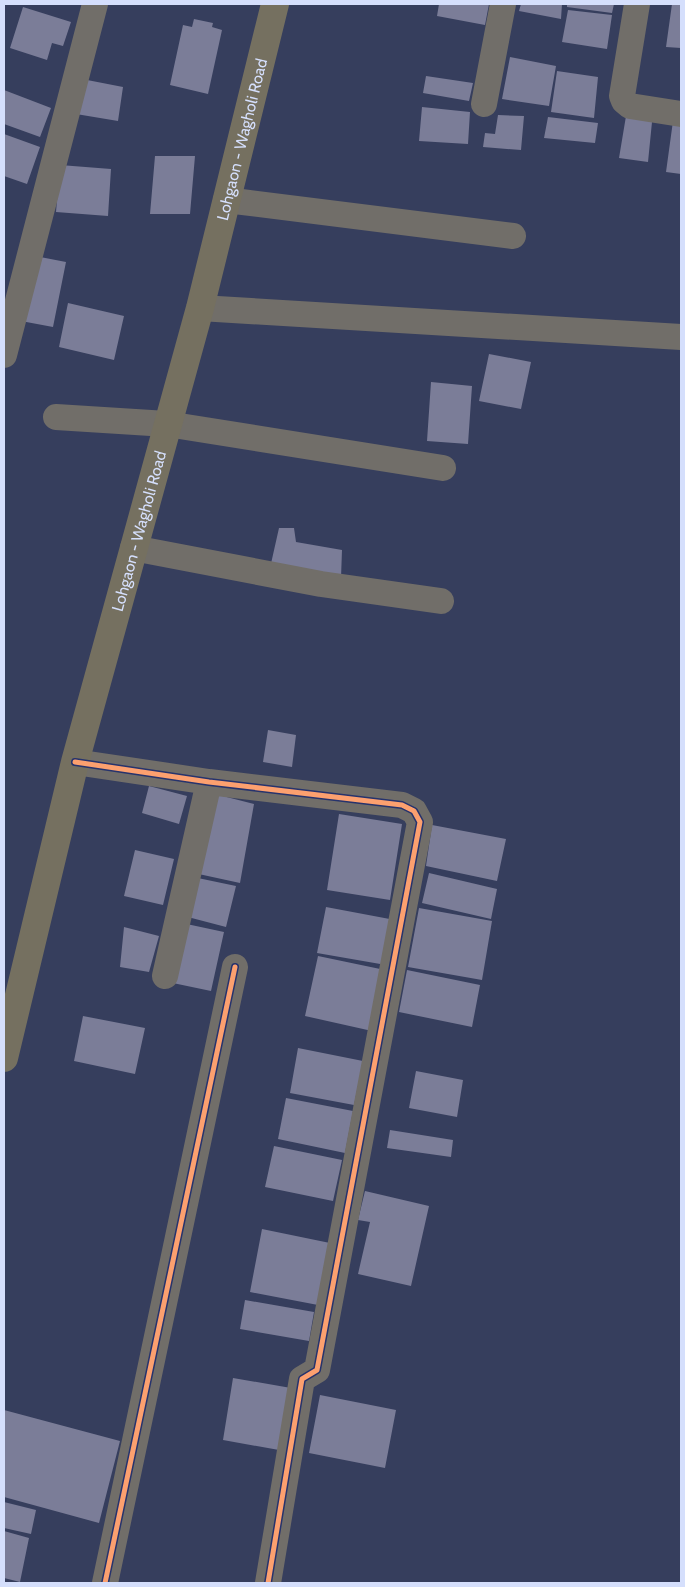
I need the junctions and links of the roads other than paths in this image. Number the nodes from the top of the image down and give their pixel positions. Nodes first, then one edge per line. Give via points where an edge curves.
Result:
1 (95, 4) edge
2 (275, 4) edge
3 (503, 4) edge
4 (637, 4) edge
5 (484, 104) dead end
6 (681, 114) edge
7 (226, 200) junction
8 (513, 236) dead end
9 (200, 308) junction
10 (681, 337) edge
11 (4, 355) edge
12 (56, 417) dead end
13 (167, 424) junction
14 (443, 468) dead end
15 (133, 548) junction
16 (441, 601) dead end
17 (75, 762) junction
18 (209, 782) junction
19 (235, 967) dead end
20 (165, 976) dead end
21 (4, 1058) edge
22 (105, 1583) edge
23 (268, 1583) edge

1 - 11 street
2 - 7 main road, Lohgaon - Wagholi Road
3 - 5 street
4 - 6 street via 622,96 630,106
7 - 8 street
7 - 9 main road, Lohgaon - Wagholi Road
9 - 10 street
9 - 13 main road, Lohgaon - Wagholi Road
12 - 13 street
13 - 14 street
13 - 15 main road, Lohgaon - Wagholi Road
15 - 16 street via 321,584
15 - 17 main road, Lohgaon - Wagholi Road
17 - 18 street
17 - 21 main road, Lohgaon - Wagholi Road
18 - 20 street
18 - 23 street via 402,805 414,811 420,822 318,1370 302,1379
19 - 22 street

